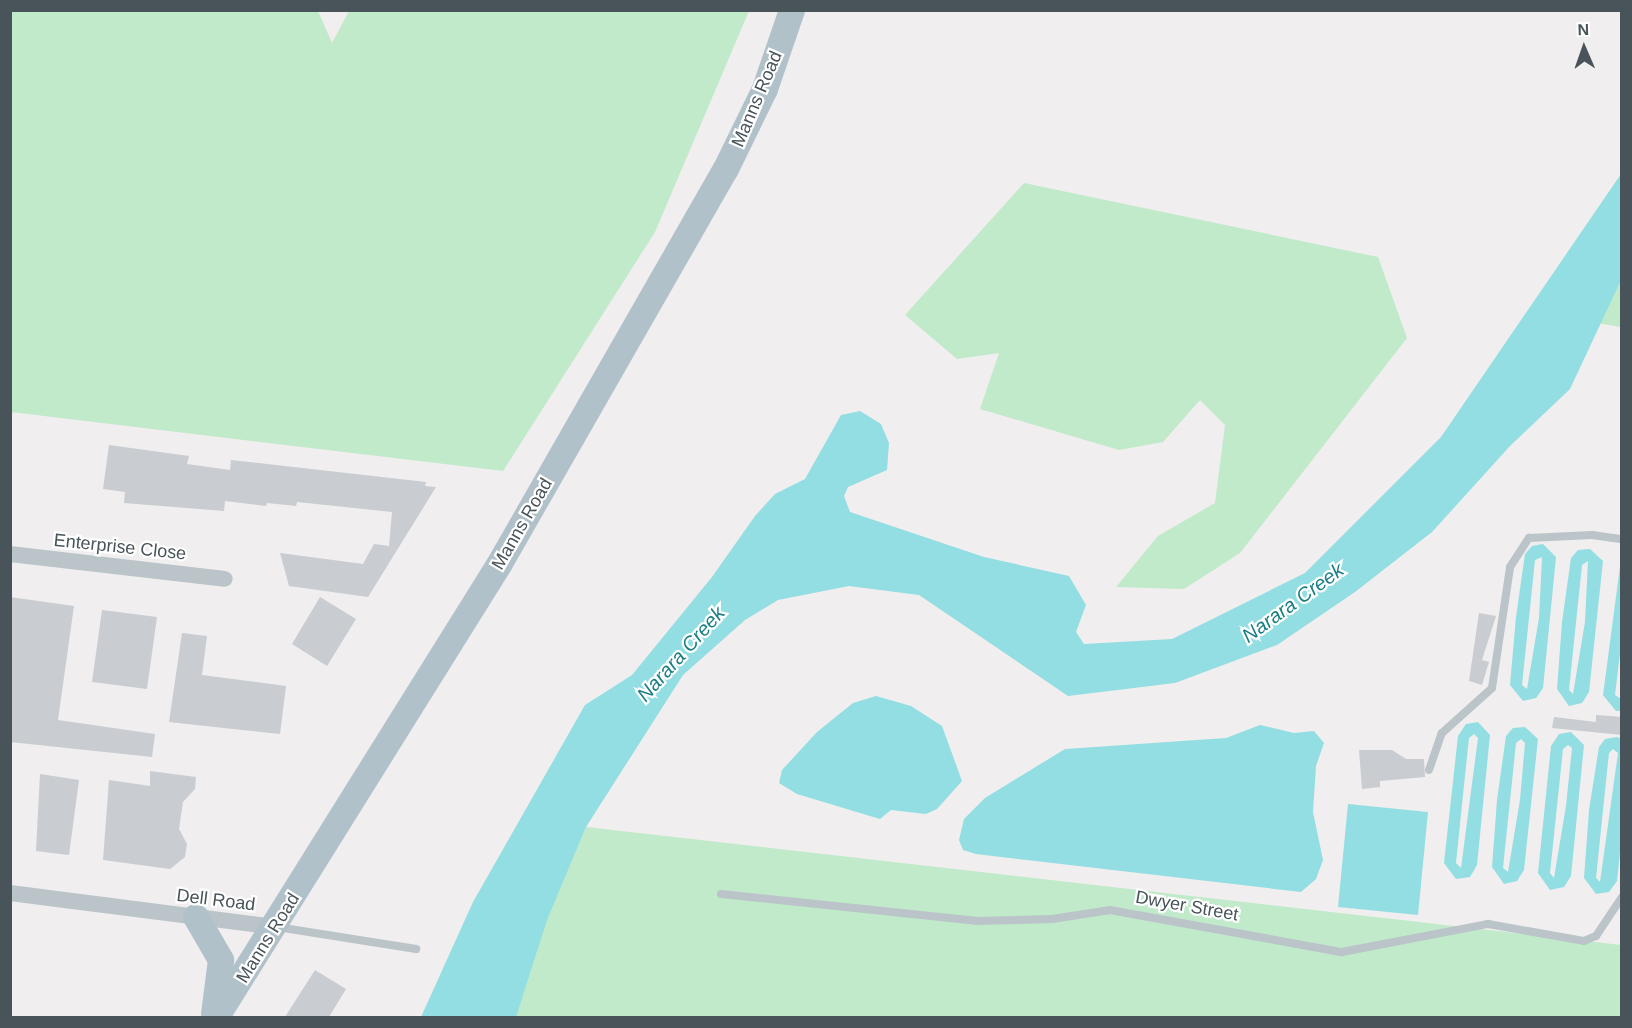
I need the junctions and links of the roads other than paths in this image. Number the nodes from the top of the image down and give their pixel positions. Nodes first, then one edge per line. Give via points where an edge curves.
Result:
1 (792, 10) edge
2 (1622, 539) edge
3 (10, 554) edge
4 (225, 579) dead end
5 (1429, 770) dead end
6 (10, 893) edge
7 (722, 894) dead end
8 (1622, 897) edge
9 (196, 917) junction
10 (276, 927) junction
11 (416, 949) dead end
12 (215, 1017) edge

1 - 10 main road, Manns Road via 765,89 726,169 499,565
2 - 5 lane via 1592,535 1529,538 1510,567 1492,688 1442,733
3 - 4 street, Enterprise Close
6 - 9 street, Dell Road
7 - 8 lane, Dwyer Street via 976,921 1031,921 1110,910 1342,952 1488,924 1584,941 1596,936
9 - 10 street, Dell Road
9 - 12 main road via 221,960
10 - 11 lane, Dell Road
10 - 12 main road, Manns Road

